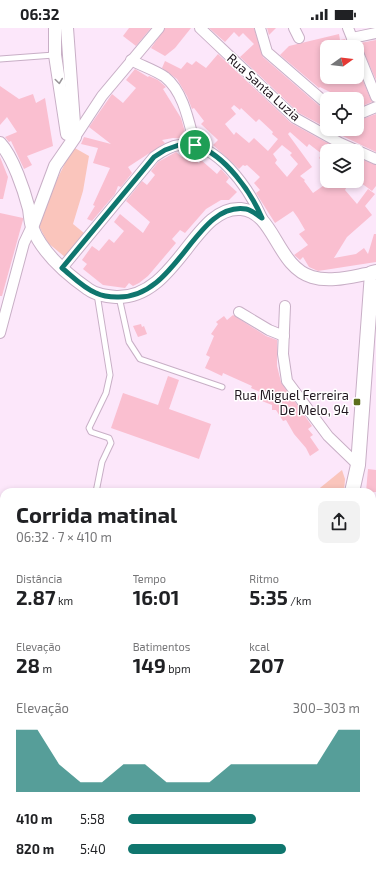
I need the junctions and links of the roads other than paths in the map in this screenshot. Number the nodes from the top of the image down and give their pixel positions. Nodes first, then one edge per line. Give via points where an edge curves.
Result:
1 (55, 28) edge
2 (68, 28) edge
3 (159, 28) edge
4 (200, 28) edge
5 (260, 28) edge
6 (294, 28) edge
7 (348, 28) edge
8 (376, 34) edge
9 (299, 38) dead end
10 (353, 40) edge
11 (361, 40) edge
12 (55, 55) junction
13 (0, 59) edge
14 (131, 60) junction
15 (364, 67) edge
16 (376, 97) edge
17 (320, 98) edge
18 (376, 107) edge
19 (364, 112) edge
20 (72, 141) junction
21 (0, 143) edge
22 (195, 145) junction
23 (376, 159) edge
24 (262, 218) junction
25 (32, 226) junction
26 (62, 268) junction
27 (374, 272) edge
28 (97, 294) junction
29 (119, 297) junction
30 (285, 306) dead end
31 (239, 312) dead end
32 (0, 333) edge
33 (284, 336) junction
34 (222, 387) dead end
35 (358, 465) junction
36 (97, 488) edge
37 (353, 488) edge

1 - 12 street
2 - 20 street
3 - 14 street
4 - 23 street, Rua Santa Luzia via 296,118 340,143
5 - 17 street via 267,52
6 - 9 street
7 - 10 street
8 - 11 street
12 - 13 lane
12 -> 20 street
14 - 20 street via 102,96
14 - 22 street via 160,74 170,82 185,110
15 - 16 street
18 - 19 street
20 - 25 street via 55,166
21 - 25 street via 24,192
22 - 24 street via 223,162 249,192
22 - 26 street via 179,145 154,157
24 - 27 street via 291,263 312,278 337,279
24 - 29 street via 248,210 239,209 220,214 208,223 161,280 135,295
25 - 26 street via 45,250
25 - 32 street via 24,243
26 - 28 street
27 - 35 main road
28 - 29 street
28 - 36 lane via 110,375 106,393 89,428 91,432 109,438 111,443 102,462
29 - 34 lane via 129,342 140,359
30 - 33 street
31 - 33 street
33 - 35 street via 287,381 328,436
35 - 37 main road

